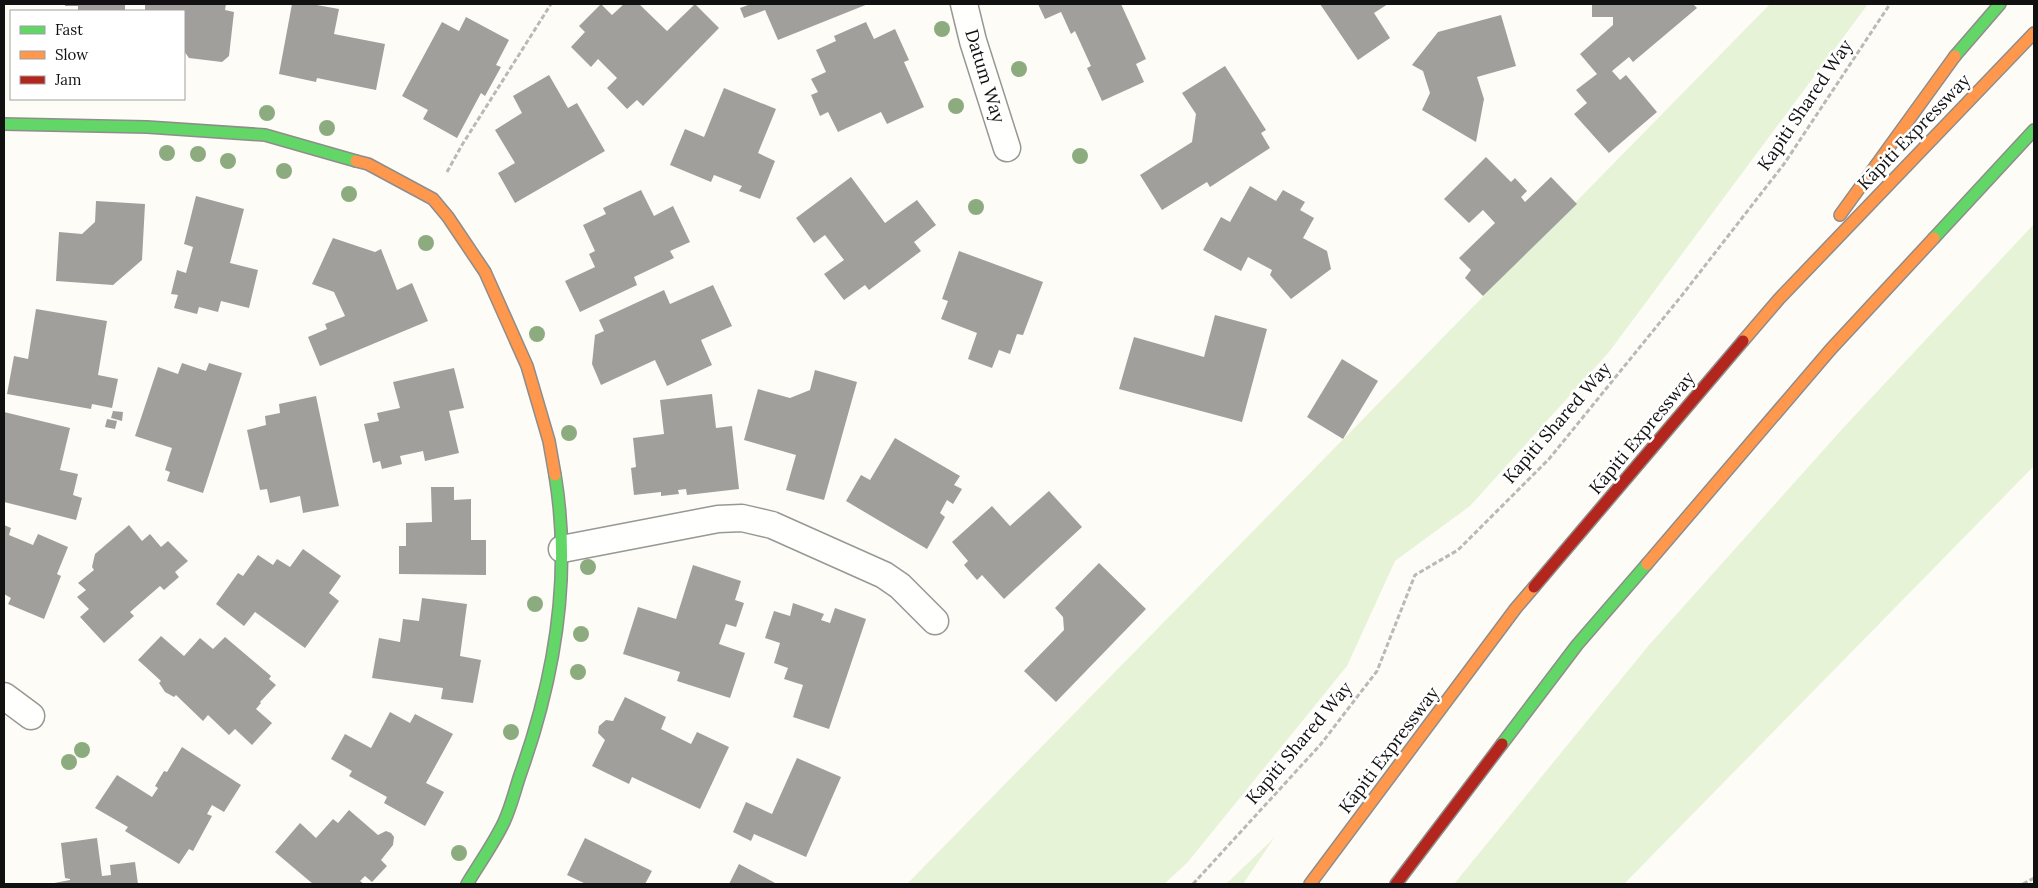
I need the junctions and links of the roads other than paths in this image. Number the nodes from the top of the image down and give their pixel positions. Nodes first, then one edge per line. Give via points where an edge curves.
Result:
1 (964, 4) edge
2 (2000, 4) edge
3 (2034, 33) edge
4 (4, 124) edge
5 (2034, 130) edge
6 (1007, 148) dead end
7 (1989, 195) dead end
8 (1913, 260) junction
9 (1779, 299) junction
10 (562, 549) junction
11 (935, 621) dead end
12 (4, 696) edge
13 (31, 716) dead end
14 (467, 884) edge
15 (1310, 884) edge
16 (1396, 884) edge

1 - 6 street, Datum Way
2 - 9 main road via 1956,54
3 - 9 main road, Kāpiti Expressway
4 - 10 main road via 147,127 265,135 368,164 433,199 485,272 527,366 549,440 559,500
5 - 8 main road
7 - 8 main road
8 - 16 main road via 1831,349 1577,645
9 - 15 main road, Kāpiti Expressway via 1516,608
10 - 11 street via 718,519 742,518 772,525 884,574
10 - 14 main road via 557,632 534,736 504,822
12 - 13 street

